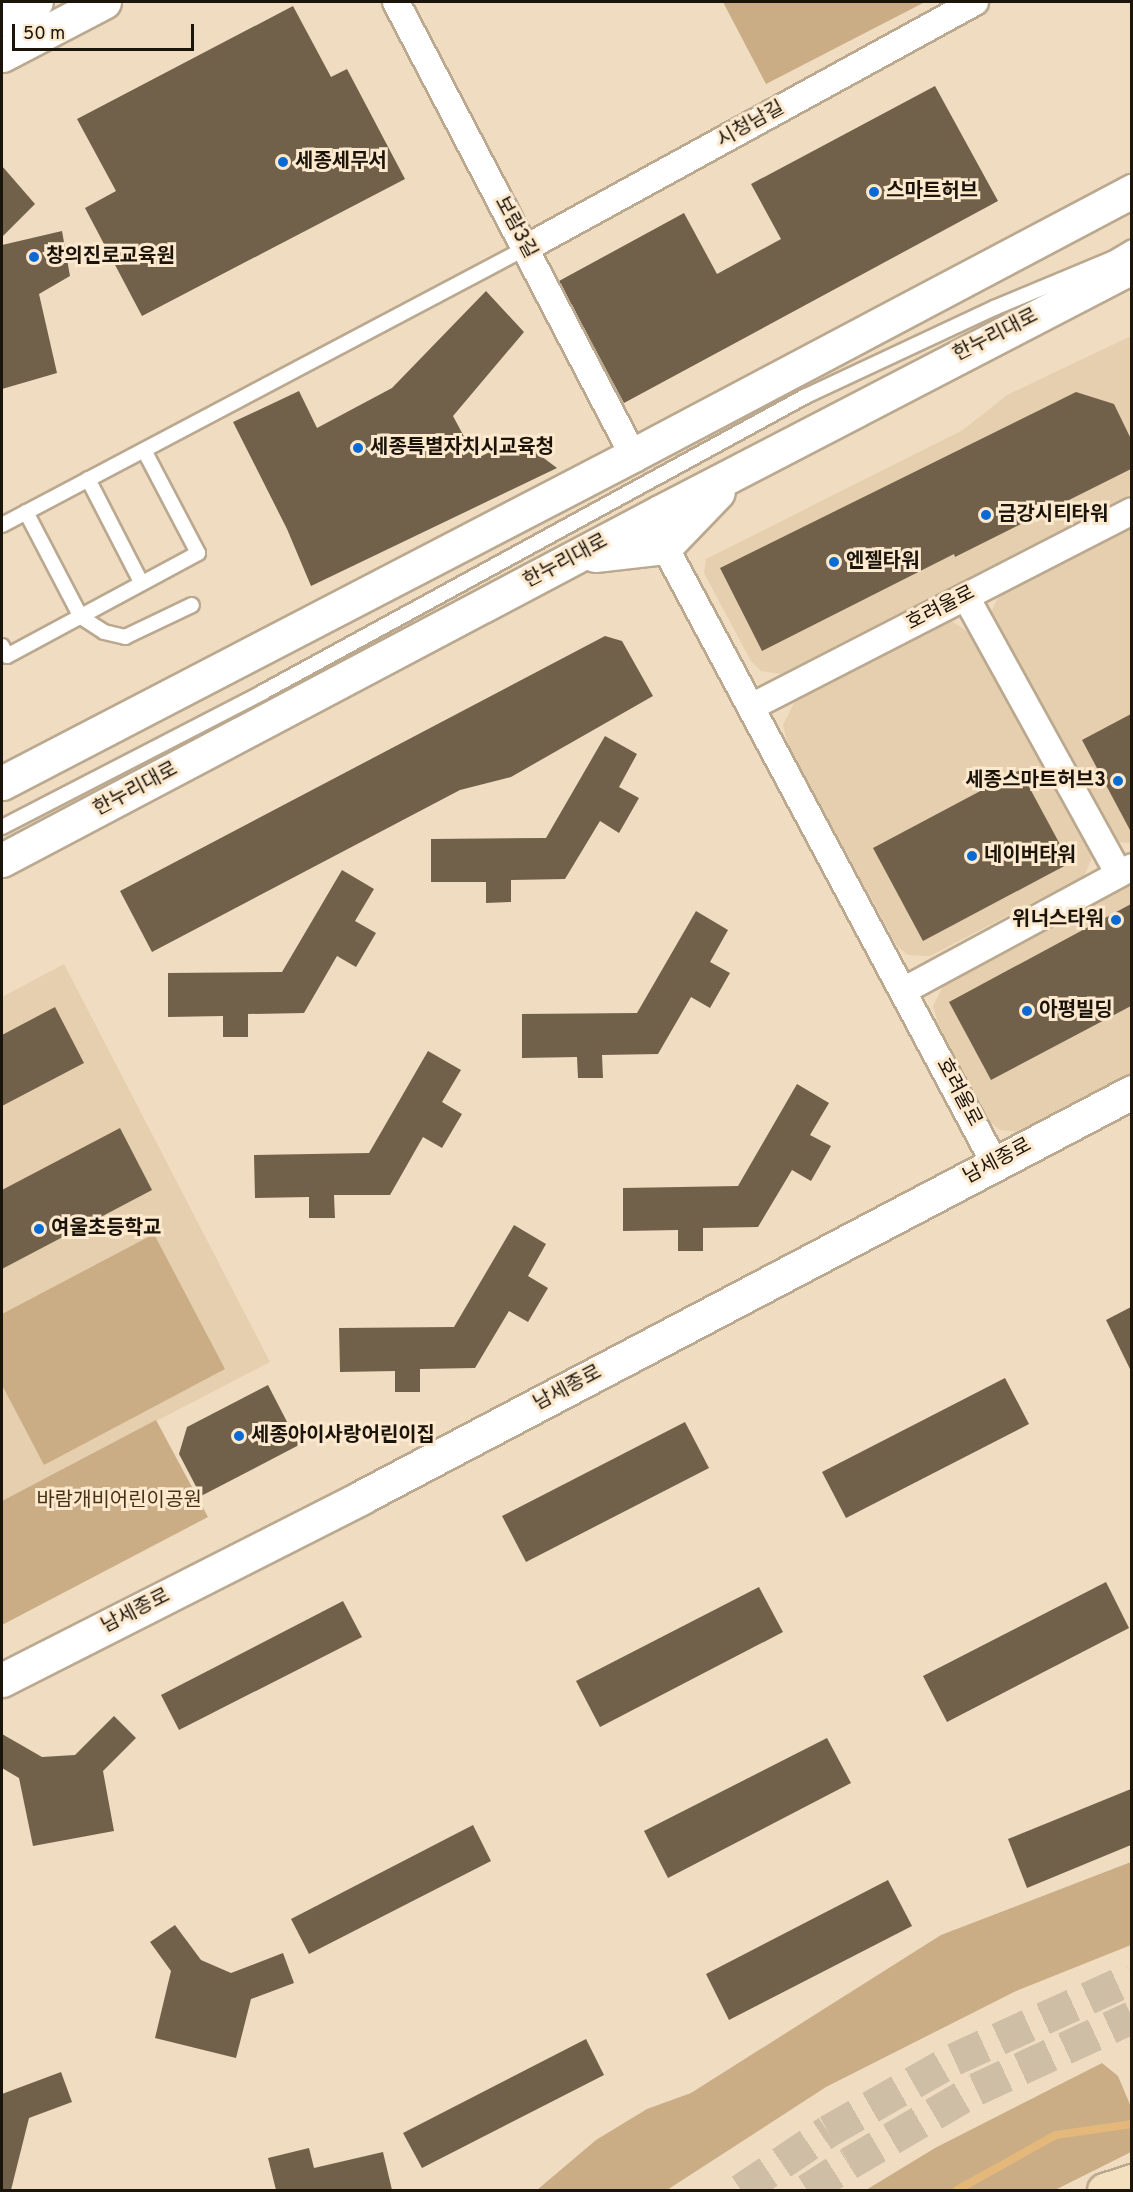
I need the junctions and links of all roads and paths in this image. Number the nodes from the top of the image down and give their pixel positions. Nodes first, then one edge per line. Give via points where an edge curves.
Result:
1 (36, 2) edge
2 (104, 2) edge
3 (396, 2) edge
4 (975, 2) edge
5 (2, 20) edge
6 (2, 55) edge
7 (1131, 191) edge
8 (1131, 247) edge
9 (526, 248) junction
10 (1131, 267) edge
11 (144, 450) junction
12 (633, 456) junction
13 (740, 470) junction
14 (88, 479) junction
15 (1131, 511) edge
16 (26, 512) junction
17 (2, 525) edge
18 (665, 547) junction
19 (570, 560) junction
20 (141, 582) junction
21 (966, 597) junction
22 (192, 605) dead end
23 (81, 617) junction
24 (2, 646) edge
25 (751, 707) junction
26 (2, 783) edge
27 (2, 827) edge
28 (2, 860) edge
29 (1125, 870) edge
30 (903, 991) junction
31 (1131, 1092) edge
32 (996, 1164) junction
33 (2, 1680) edge

1 - 5 street
2 - 6 street
3 - 9 street, 보람3길
4 - 9 street, 시청남길
7 - 12 street
8 - 27 lane via 806,396 263,692
9 - 11 lane
9 - 12 street, 보람3길
10 - 13 street, 한누리대로
11 - 14 lane
11 - 20 lane via 198,552
12 - 26 street
13 - 18 street
13 - 19 street, 한누리대로
14 - 16 lane
14 - 20 lane
15 - 21 street, 호려울로
16 - 17 lane
16 - 23 lane
18 - 19 street
18 - 25 street, 호려울로
19 - 28 street, 한누리대로
20 - 23 lane
21 - 25 street, 호려울로
21 - 29 street
22 - 23 lane via 125,637 104,632
23 - 24 lane via 7,656
25 - 30 street, 호려울로
29 - 30 street
30 - 32 street, 호려울로
31 - 32 street, 남세종로
32 - 33 street, 남세종로 via 362,1497

